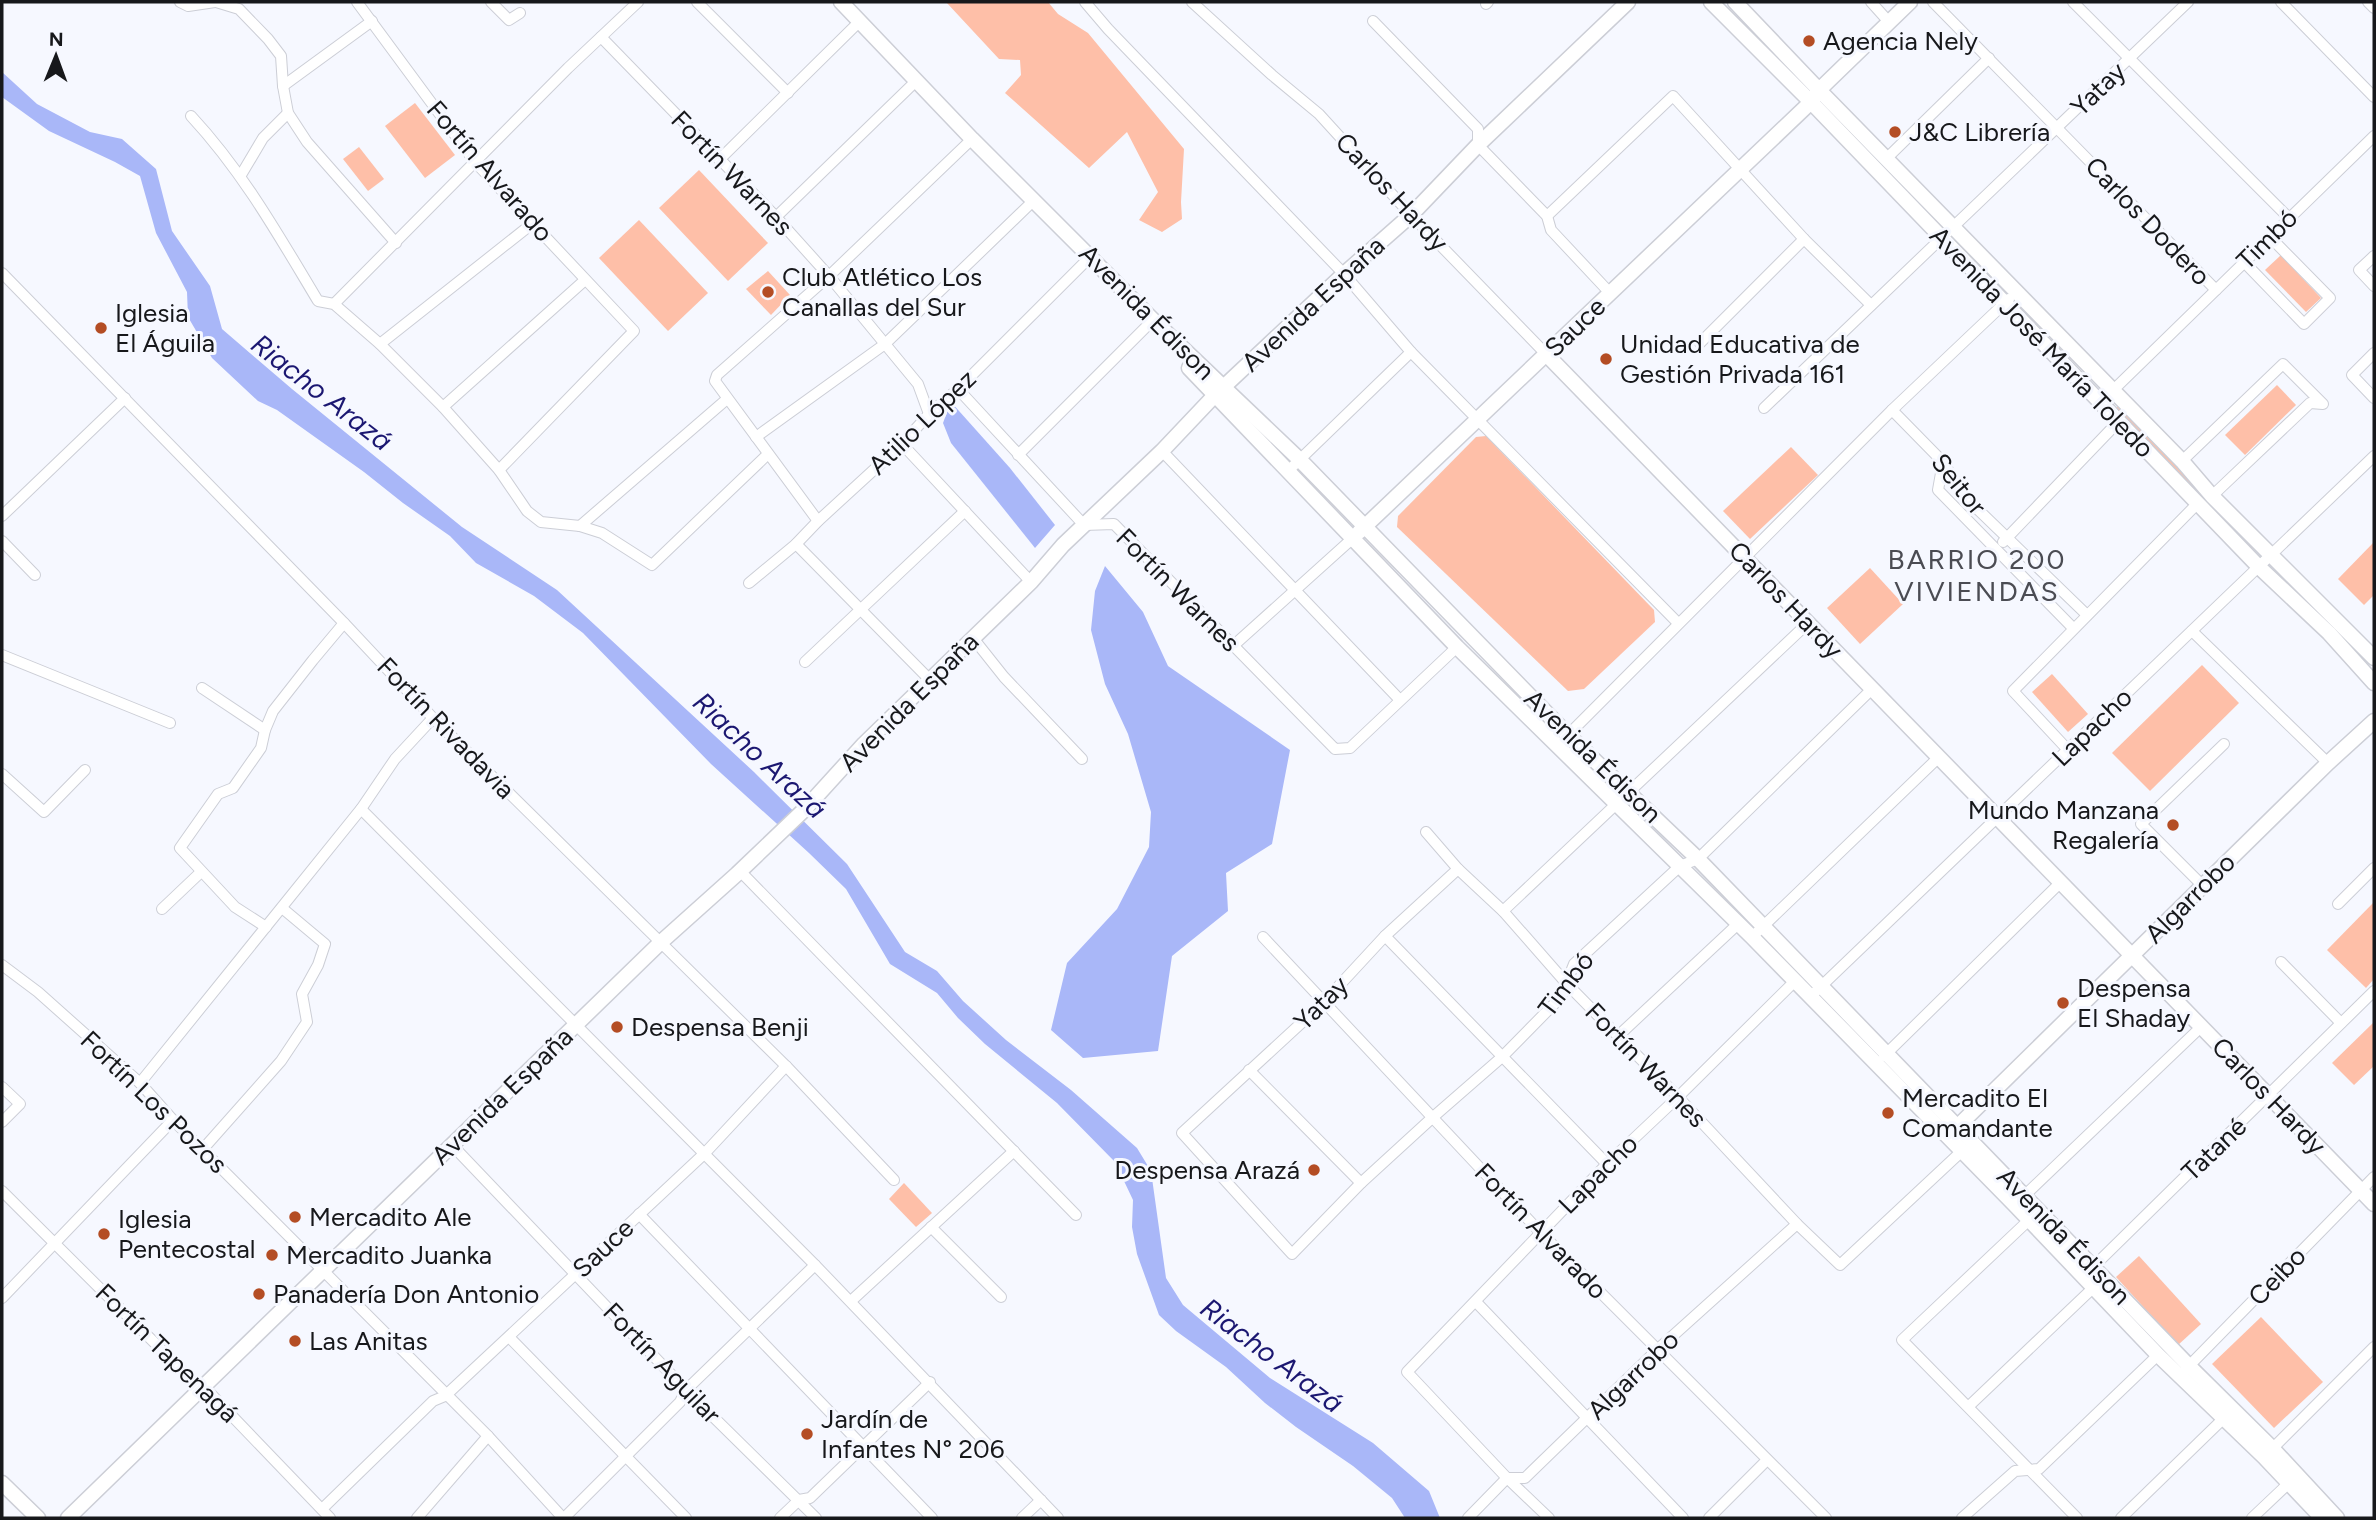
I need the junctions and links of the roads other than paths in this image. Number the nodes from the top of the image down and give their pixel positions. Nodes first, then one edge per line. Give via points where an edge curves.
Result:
1 (180, 2) edge
2 (216, 2) edge
3 (357, 2) edge
4 (491, 2) edge
5 (638, 2) edge
6 (698, 2) edge
7 (831, 2) edge
8 (841, 2) edge
9 (1085, 2) edge
10 (1192, 2) edge
11 (1628, 2) edge
12 (1711, 2) edge
13 (1735, 2) edge
14 (1871, 2) edge
15 (1910, 2) edge
16 (1933, 2) edge
17 (2073, 2) edge
18 (2188, 2) edge
19 (2281, 2) edge
20 (2368, 2) edge
21 (2374, 8) edge
22 (520, 13) dead end
23 (372, 21) junction
24 (1373, 21) dead end
25 (1889, 22) junction
26 (857, 24) junction
27 (601, 37) junction
28 (2131, 57) junction
29 (1989, 58) junction
30 (912, 85) junction
31 (283, 86) junction
32 (788, 93) junction
33 (1815, 96) junction
34 (2374, 97) edge
35 (289, 113) junction
36 (191, 116) dead end
37 (2057, 128) junction
38 (2374, 136) edge
39 (970, 141) junction
40 (1478, 145) junction
41 (1887, 158) junction
42 (719, 160) junction
43 (475, 162) junction
44 (1740, 169) junction
45 (241, 175) junction
46 (1028, 206) junction
47 (1411, 215) junction
48 (1546, 216) junction
49 (776, 218) junction
50 (2289, 218) junction
51 (533, 223) junction
52 (1954, 227) junction
53 (2270, 237) junction
54 (1941, 238) junction
55 (1804, 239) junction
56 (396, 243) junction
57 (2374, 257) edge
58 (1089, 258) junction
59 (2244, 262) junction
60 (2, 273) edge
61 (1344, 274) junction
62 (829, 276) junction
63 (585, 281) junction
64 (2374, 286) edge
65 (2216, 290) junction
66 (2017, 292) junction
67 (1610, 293) junction
68 (2004, 303) junction
69 (334, 304) junction
70 (1871, 305) junction
71 (1151, 323) junction
72 (1700, 343) dead end
73 (380, 344) junction
74 (885, 344) junction
75 (1411, 352) junction
76 (2374, 353) edge
77 (1546, 354) junction
78 (958, 389) junction
79 (2112, 390) junction
80 (1220, 391) junction
81 (125, 398) junction
82 (2374, 398) edge
83 (727, 399) junction
84 (2101, 401) junction
85 (443, 407) junction
86 (1764, 408) dead end
87 (1892, 410) junction
88 (929, 414) junction
89 (1477, 419) junction
90 (2119, 421) junction
91 (755, 437) junction
92 (902, 444) junction
93 (1162, 451) junction
94 (768, 454) junction
95 (1018, 455) junction
96 (2374, 456) edge
97 (2182, 461) junction
98 (1943, 462) junction
99 (1294, 465) junction
100 (499, 470) junction
101 (2212, 496) junction
102 (2198, 503) junction
103 (965, 511) junction
104 (2, 516) edge
105 (818, 521) junction
106 (1084, 525) junction
107 (1366, 525) junction
108 (580, 526) junction
109 (1353, 538) junction
110 (2007, 539) junction
111 (2, 541) edge
112 (796, 544) junction
113 (1996, 550) junction
114 (2272, 554) junction
115 (1745, 558) junction
116 (2259, 567) junction
117 (35, 575) dead end
118 (1031, 582) junction
119 (749, 583) dead end
120 (1293, 590) junction
121 (861, 610) junction
122 (2087, 615) junction
123 (344, 623) junction
124 (1678, 623) junction
125 (1808, 623) junction
126 (2073, 628) junction
127 (2192, 631) junction
128 (973, 638) junction
129 (1233, 646) junction
130 (1457, 647) junction
131 (2, 655) edge
132 (2374, 658) edge
133 (805, 662) dead end
134 (930, 680) junction
135 (2374, 683) edge
136 (202, 688) dead end
137 (1872, 689) junction
138 (1400, 700) junction
139 (433, 718) junction
140 (2374, 722) edge
141 (170, 723) dead end
142 (265, 730) junction
143 (1568, 735) junction
144 (2224, 744) dead end
145 (1557, 745) junction
146 (2068, 750) junction
147 (1939, 757) junction
148 (1082, 759) dead end
149 (2328, 763) junction
150 (85, 770) dead end
151 (2, 775) edge
152 (1628, 792) junction
153 (1617, 802) junction
154 (361, 809) junction
155 (1998, 817) junction
156 (1426, 832) dead end
157 (1698, 859) junction
158 (1680, 866) junction
159 (2374, 868) edge
160 (1458, 870) junction
161 (740, 871) junction
162 (201, 872) junction
163 (2061, 882) junction
164 (2202, 885) junction
165 (2338, 904) dead end
166 (282, 908) junction
167 (162, 909) dead end
168 (1503, 911) junction
169 (1738, 924) junction
170 (1763, 926) junction
171 (265, 927) junction
172 (1385, 936) junction
173 (1263, 937) dead end
174 (1752, 937) junction
175 (660, 943) junction
176 (2132, 956) junction
177 (2281, 962) dead end
178 (2, 965) edge
179 (1794, 982) junction
180 (1567, 984) junction
181 (1822, 986) junction
182 (2374, 991) edge
183 (1810, 998) junction
184 (1324, 1003) junction
185 (2341, 1023) junction
186 (576, 1024) junction
187 (2201, 1027) junction
188 (1618, 1037) junction
189 (1887, 1052) junction
190 (1502, 1057) junction
191 (1875, 1064) junction
192 (786, 1066) junction
193 (1249, 1070) junction
194 (140, 1083) junction
195 (2, 1087) edge
196 (2269, 1096) junction
197 (1678, 1097) junction
198 (1432, 1118) junction
199 (173, 1120) junction
200 (2, 1122) edge
201 (1953, 1132) junction
202 (452, 1145) junction
203 (202, 1149) junction
204 (1014, 1151) junction
205 (1962, 1151) junction
206 (705, 1153) junction
207 (1606, 1164) junction
208 (2374, 1177) edge
209 (894, 1180) dead end
210 (1361, 1183) junction
211 (2361, 1190) junction
212 (2, 1191) edge
213 (2020, 1199) junction
214 (2374, 1204) edge
215 (639, 1214) junction
216 (1076, 1215) dead end
217 (2029, 1220) junction
218 (1797, 1224) junction
219 (931, 1227) junction
220 (1540, 1232) junction
221 (54, 1242) junction
222 (1292, 1254) joint
223 (815, 1265) junction
224 (324, 1270) junction
225 (2088, 1271) junction
226 (574, 1273) junction
227 (2093, 1288) junction
228 (1002, 1297) dead end
229 (2, 1298) edge
230 (850, 1301) junction
231 (1476, 1302) junction
232 (750, 1329) junction
233 (509, 1337) junction
234 (2374, 1347) edge
235 (1657, 1350) junction
236 (2158, 1355) junction
237 (2185, 1371) junction
238 (929, 1382) junction
239 (201, 1389) junction
240 (686, 1390) junction
241 (445, 1395) junction
242 (1969, 1406) junction
243 (2224, 1418) junction
244 (1587, 1419) junction
245 (488, 1436) junction
246 (863, 1447) junction
247 (2268, 1453) junction
248 (624, 1456) junction
249 (1767, 1460) junction
250 (2028, 1470) junction
251 (1507, 1478) junction
252 (2, 1483) edge
253 (2289, 1483) junction
254 (799, 1500) junction
255 (1041, 1500) junction
256 (323, 1509) junction
257 (38, 1518) edge
258 (68, 1518) edge
259 (330, 1518) edge
260 (417, 1518) edge
261 (563, 1518) edge
262 (686, 1518) edge
263 (780, 1518) edge
264 (816, 1518) edge
265 (932, 1518) edge
266 (1022, 1518) edge
267 (1058, 1518) edge
268 (1468, 1518) edge
269 (1549, 1518) edge
270 (1683, 1518) edge
271 (1709, 1518) edge
272 (1826, 1518) edge
273 (1962, 1518) edge
274 (2077, 1518) edge
275 (2121, 1518) edge
276 (2252, 1518) edge
277 (2322, 1518) edge
278 (2337, 1518) edge

1 - 2 street via 188,6
2 - 31 street via 239,9 268,39 281,56
3 - 23 street, Fortín Alvarado
4 - 22 street via 509,20
5 - 27 street
6 - 32 street
7 - 26 main road, Avenida Édison
8 - 26 main road, Avenida Édison
9 - 61 street
10 - 47 street, Carlos Hardy via 1319,114
11 - 40 main road, Avenida España
12 - 33 main road, Avenida José María Toledo
13 - 33 main road, Avenida José María Toledo
14 - 25 street
15 - 25 main road, Sauce
16 - 29 street, Carlos Dodero
17 - 28 street
18 - 28 street, Yatay
19 - 34 street
20 - 21 street
23 - 31 street
23 - 43 street, Fortín Alvarado
24 - 40 street via 1478,129
25 - 33 main road, Sauce
26 - 30 main road, Avenida Édison
26 - 32 street
26 - 39 main road, Avenida Édison
27 - 42 street, Fortín Warnes
27 - 43 street
28 - 37 street, Yatay
28 - 50 street
29 - 37 street, Carlos Dodero
29 - 41 street
30 - 39 main road, Avenida Édison
30 - 49 street
31 - 35 street
32 - 42 street
33 - 41 main road, Avenida José María Toledo
33 - 44 main road, Sauce
33 - 54 main road, Avenida José María Toledo
35 - 45 street via 263,138
35 - 56 street via 307,142
36 - 45 street
37 - 52 street, Yatay
37 - 65 street, Carlos Dodero
38 - 50 street, Timbó
39 - 46 main road, Avenida Édison
39 - 58 main road, Avenida Édison
39 - 62 street
40 - 47 main road, Avenida España
40 - 48 street
41 - 52 main road, Avenida José María Toledo
42 - 49 street, Fortín Warnes
43 - 51 street, Fortín Alvarado
43 - 56 street
44 - 48 street via 1674,96
44 - 55 street
44 - 67 main road, Sauce
45 - 69 street via 318,300
46 - 58 main road, Avenida Édison
46 - 74 street
47 - 61 main road, Avenida España
47 - 77 street, Carlos Hardy
48 - 67 street via 1551,230
49 - 62 street, Fortín Warnes
50 - 53 street, Timbó
51 - 63 street, Fortín Alvarado
51 - 73 street
52 - 54 street, Yatay
52 - 66 main road, Avenida José María Toledo
53 - 59 street, Timbó
53 - 59 street via 2330,298 2304,324
54 - 68 main road, Avenida José María Toledo
54 - 70 street, Yatay
55 - 70 street
55 - 72 street
56 - 69 street
57 - 64 street via 2360,270
58 - 71 main road, Avenida Édison
58 - 78 street, Atilio López
59 - 65 street, Timbó
60 - 81 street, Fortín Rivadavia
61 - 75 street
61 - 80 main road, Avenida España
62 - 74 street, Fortín Warnes
62 - 83 street via 717,374 715,382
63 - 85 street
63 - 100 street, Fortín Alvarado via 634,331
65 - 79 street, Timbó
66 - 68 street
66 - 79 main road, Avenida José María Toledo
67 - 77 main road, Sauce
68 - 84 main road, Avenida José María Toledo
68 - 87 street
69 - 73 street
70 - 86 street, Yatay
71 - 80 main road, Avenida Édison
71 - 95 street
73 - 85 street
74 - 88 street, Fortín Warnes via 918,384
74 - 91 street
75 - 89 street
75 - 99 street
76 - 82 street via 2352,375
77 - 89 main road, Sauce
77 - 115 main road, Carlos Hardy
78 - 88 street, Atilio López
78 - 95 street, Fortín Warnes
79 - 84 street, Timbó
79 - 97 main road, Avenida José María Toledo
80 - 93 main road, Avenida España
80 - 99 main road, Avenida Édison
81 - 104 street
81 - 123 street, Fortín Rivadavia
83 - 91 street
83 - 108 street
84 - 90 main road, Avenida José María Toledo
85 - 100 street
87 - 98 street, Seitor
87 - 115 street
88 - 92 street, Atilio López
89 - 107 main road, Sauce
89 - 124 street
90 - 102 main road, Avenida José María Toledo
90 - 110 street
91 - 94 street
92 - 103 street
92 - 105 street, Atilio López
93 - 106 main road, Avenida España
93 - 120 street
94 - 105 street
94 - 108 street via 652,565 602,533
95 - 106 street, Fortín Warnes
96 - 114 street, Lapacho
97 - 101 main road, Avenida José María Toledo
97 - 101 street via 2283,363 2323,404 2309,403
98 - 110 street, Seitor via 1965,497
98 - 113 street, Seitor via 1938,489
99 - 107 main road, Avenida Édison
99 - 109 main road, Avenida Édison
100 - 108 street via 527,511 541,522
101 - 114 main road, Avenida José María Toledo
102 - 116 main road, Avenida José María Toledo
102 - 122 street
103 - 118 street
103 - 121 street
105 - 112 street, Atilio López
106 - 118 main road, Avenida España
106 - 129 street, Fortín Warnes via 1114,524
107 - 109 main road, Sauce
107 - 143 main road, Avenida Édison
109 - 120 street, Sauce
109 - 130 main road, Avenida Édison
110 - 113 street
110 - 122 street, Seitor
111 - 117 street
112 - 119 street, Atilio López
112 - 121 street
113 - 126 street, Seitor
114 - 116 street, Lapacho
114 - 132 main road, Avenida José María Toledo
115 - 124 street
115 - 125 main road, Carlos Hardy
116 - 127 street, Lapacho
116 - 135 main road, Avenida José María Toledo
118 - 128 main road, Avenida España
120 - 129 street, Sauce
120 - 138 street
121 - 133 street
121 - 134 street
122 - 126 street
123 - 139 street, Fortín Rivadavia
123 - 142 street via 273,711
124 - 143 street
125 - 137 main road, Carlos Hardy
125 - 152 street
126 - 146 street via 2013,691
127 - 146 street, Lapacho
127 - 149 street
128 - 134 main road, Avenida España
128 - 148 street
129 - 138 street, Fortín Warnes via 1335,749 1350,748
130 - 138 street
130 - 145 main road, Avenida Édison
131 - 141 street
134 - 161 main road, Avenida España
136 - 142 street
137 - 147 main road, Carlos Hardy
137 - 157 street, Timbó
139 - 154 street via 396,759
139 - 175 street, Fortín Rivadavia
140 - 149 main road, Algarrobo
142 - 162 street via 261,748 233,788 218,794 180,848
143 - 145 street
143 - 152 main road, Avenida Édison
144 - 164 street via 2141,824
145 - 153 main road, Avenida Édison
146 - 155 street, Lapacho
147 - 155 main road, Carlos Hardy
147 - 170 street
149 - 164 main road, Algarrobo
150 - 151 street via 44,812
152 - 153 street
152 - 157 main road, Avenida Édison
153 - 158 main road, Avenida Édison
153 - 168 street
154 - 166 street
154 - 186 street
155 - 163 main road, Carlos Hardy
155 - 181 street, Lapacho
156 - 160 street, Fortín Warnes
157 - 158 street, Timbó
157 - 170 main road, Avenida Édison
158 - 169 main road, Avenida Édison
158 - 180 street, Timbó via 1574,964
159 - 165 street
160 - 168 street, Fortín Warnes
160 - 172 street, Yatay
161 - 175 main road, Avenida España
161 - 204 street
162 - 167 street
162 - 171 street via 235,907
163 - 176 main road, Carlos Hardy
163 - 189 street
164 - 176 main road, Algarrobo
166 - 171 street
166 - 203 street via 326,944 302,995 307,1022 281,1062
168 - 180 street, Fortín Warnes
169 - 174 main road, Avenida Édison
169 - 188 street
170 - 174 street
170 - 181 main road, Avenida Édison
171 - 194 street
172 - 184 street, Yatay
172 - 190 street
173 - 184 street, Fortín Alvarado
174 - 179 main road, Avenida Édison
175 - 186 main road, Avenida España
175 - 192 street, Fortín Rivadavia
176 - 187 main road, Carlos Hardy
176 - 201 main road, Algarrobo
177 - 185 street
178 - 194 street, Fortín Los Pozos
179 - 183 main road, Avenida Édison
179 - 197 street, Lapacho
180 - 188 street, Fortín Warnes
180 - 190 street, Timbó via 1561,997
181 - 183 street, Lapacho
181 - 189 main road, Avenida Édison
182 - 185 street, Tatané
183 - 191 main road, Avenida Édison
184 - 193 street, Yatay
184 - 198 street, Fortín Alvarado
185 - 196 street, Tatané
186 - 202 main road, Avenida España
186 - 206 street
187 - 196 main road, Carlos Hardy
187 - 213 street
188 - 197 street, Fortín Warnes
189 - 191 street
189 - 201 main road, Avenida Édison
190 - 198 street, Timbó
190 - 207 street
191 - 201 main road, Avenida Édison
192 - 206 street, Sauce
192 - 209 street, Fortín Rivadavia
193 - 210 street
193 - 222 street, Yatay via 1182,1133
194 - 199 street, Fortín Los Pozos
195 - 200 street via 20,1104
196 - 211 main road, Carlos Hardy
196 - 225 street, Tatané
197 - 207 street, Lapacho
197 - 218 street, Fortín Warnes
198 - 210 street, Timbó
198 - 220 street, Fortín Alvarado
199 - 203 street, Fortín Los Pozos
199 - 221 street
201 - 205 main road, Avenida Édison
201 - 213 main road, Avenida Édison
202 - 224 main road, Avenida España
202 - 226 street, Fortín Aguilar
203 - 224 street, Fortín Los Pozos
204 - 216 street
204 - 219 street
205 - 213 main road, Avenida Édison
205 - 218 street, Fortín Warnes via 1840,1265
206 - 215 street, Sauce
206 - 223 street
207 - 220 street, Lapacho
208 - 211 street, Ceibo
210 - 222 street, Timbó
211 - 214 main road, Carlos Hardy
211 - 237 street, Ceibo
212 - 221 street, Fortín Tapenagá
213 - 217 main road, Avenida Édison
213 - 225 main road, Avenida Édison
215 - 226 street, Sauce
215 - 232 street
217 - 225 main road, Avenida Édison
217 - 242 street via 1902,1340
218 - 235 street, Algarrobo
219 - 228 street
219 - 230 street
220 - 231 street, Lapacho
220 - 235 street, Fortín Alvarado
221 - 229 street
221 - 239 street, Fortín Tapenagá
223 - 230 street
223 - 232 street
224 - 239 main road, Avenida España
224 - 241 street, Fortín Los Pozos
225 - 227 main road, Avenida Édison
225 - 237 main road, Avenida Édison
226 - 233 street, Sauce
226 - 240 street, Fortín Aguilar
227 - 236 main road, Avenida Édison
227 - 242 street
230 - 238 street
231 - 244 street
231 - 251 street, Lapacho via 1407,1372
232 - 240 street
232 - 246 street
233 - 241 street, Sauce
233 - 248 street
234 - 247 street
235 - 244 street, Algarrobo
235 - 249 street, Fortín Alvarado
236 - 237 main road, Avenida Édison
236 - 250 street via 2039,1469
237 - 243 main road, Avenida Édison
237 - 247 main road, Avenida Édison
238 - 246 street
238 - 255 street
239 - 256 street, Fortín Tapenagá
239 - 258 main road, Avenida España
240 - 248 street via 680,1402
240 - 254 street, Fortín Aguilar
241 - 245 street, Fortín Los Pozos
241 - 256 street, Sauce via 433,1401
242 - 250 street
243 - 247 main road, Avenida Édison
243 - 275 street
244 - 251 street, Algarrobo via 1525,1478
244 - 270 street
245 - 260 street
245 - 261 street, Fortín Los Pozos
246 - 254 street via 810,1499
246 - 265 street
247 - 253 main road, Avenida Édison
247 - 278 main road, Avenida Édison
248 - 261 street
248 - 262 street
249 - 271 street
249 - 272 street, Fortín Alvarado
250 - 273 street via 2015,1471
250 - 274 street
251 - 268 street, Algarrobo
251 - 269 street
252 - 257 main road
253 - 276 street
253 - 277 main road, Avenida Édison
254 - 263 street
254 - 264 street, Fortín Aguilar
255 - 266 street
255 - 267 street
256 - 259 street, Fortín Tapenagá

